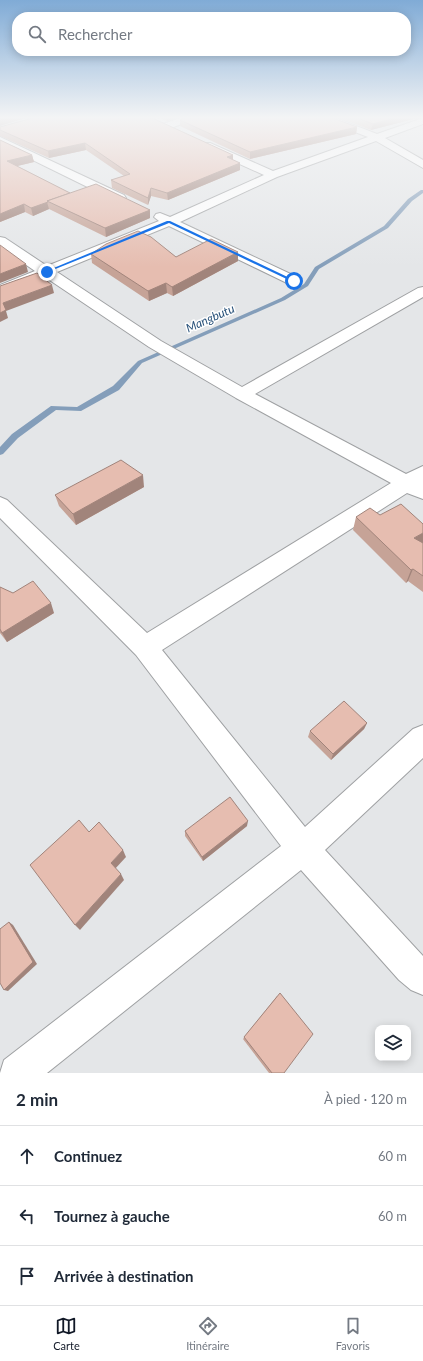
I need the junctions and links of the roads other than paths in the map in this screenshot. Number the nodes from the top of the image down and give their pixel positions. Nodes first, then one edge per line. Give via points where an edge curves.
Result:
1 (56, 167) edge
2 (256, 167) edge
3 (294, 167) edge
4 (273, 175) junction
5 (134, 205) edge
6 (148, 211) edge
7 (169, 222) junction
8 (0, 241) edge
9 (47, 272) junction
10 (294, 281) dead end
11 (0, 290) edge
12 (423, 291) edge
13 (242, 394) junction
14 (418, 483) edge
15 (0, 505) edge
16 (145, 647) junction
17 (423, 739) edge
18 (303, 849) junction
19 (423, 978) edge
20 (18, 1073) edge

1 - 5 street
2 - 4 street
3 - 4 street
4 - 7 street
6 - 7 street
7 - 9 street
7 - 10 street
8 - 9 street
9 - 11 street
9 - 13 street via 155,344
12 - 13 street
13 - 14 street
14 - 16 street
15 - 16 street
16 - 18 street
17 - 18 street
18 - 19 street
18 - 20 street

